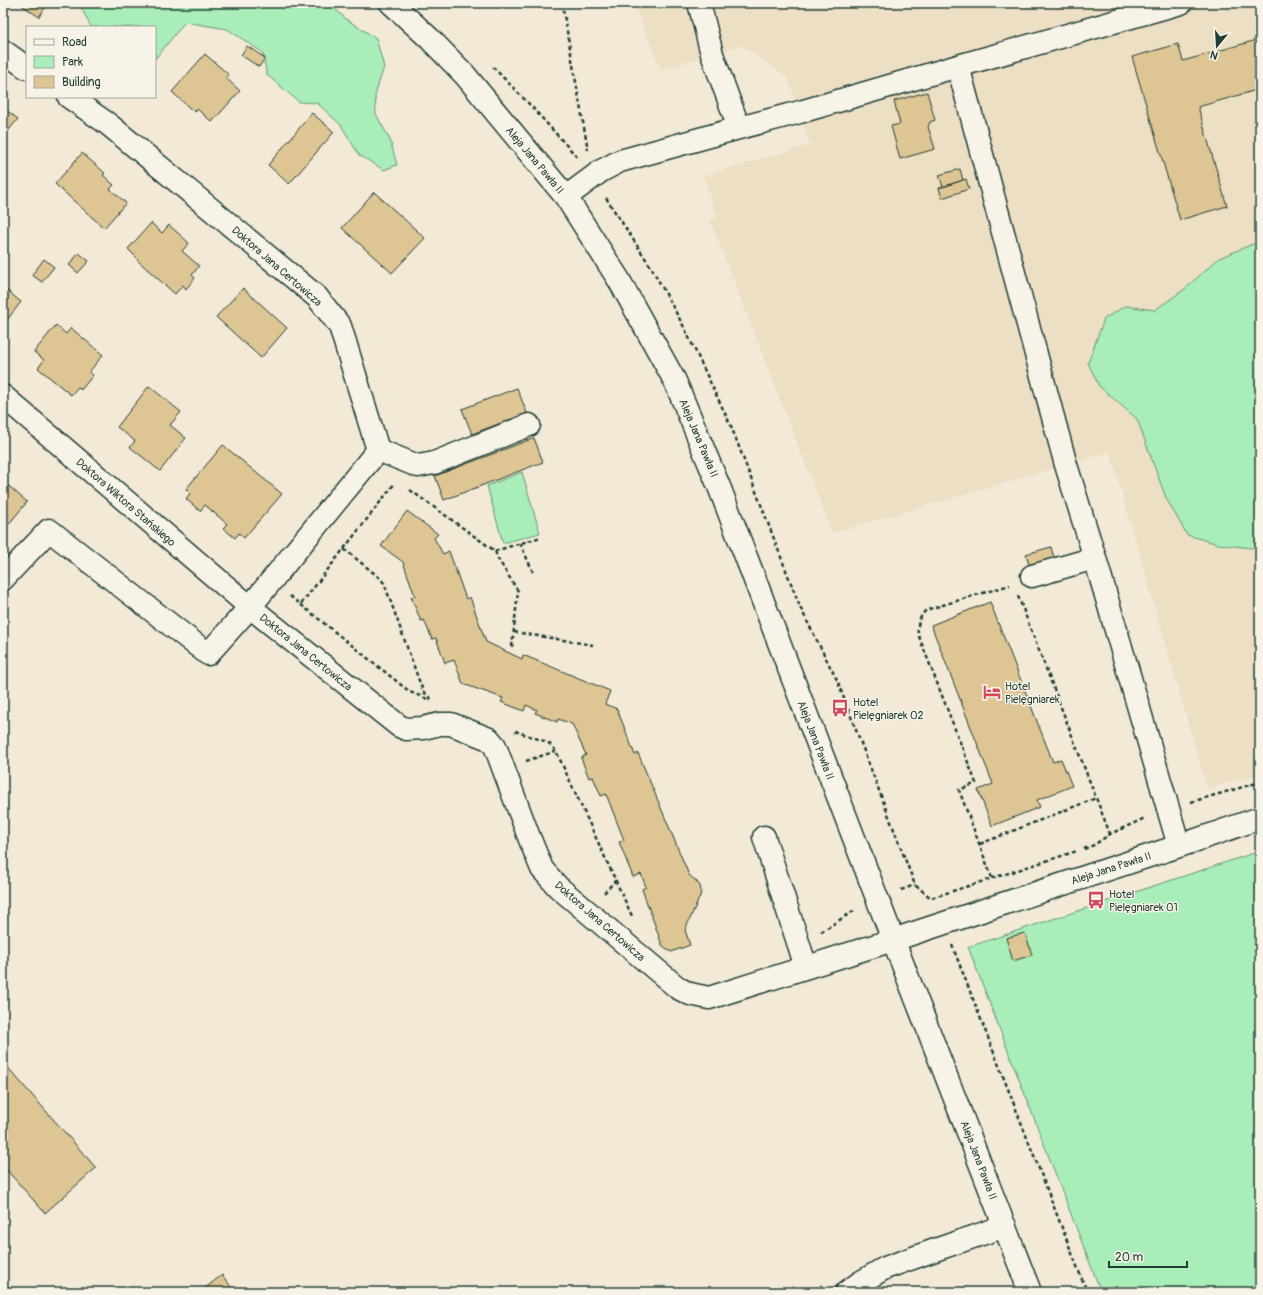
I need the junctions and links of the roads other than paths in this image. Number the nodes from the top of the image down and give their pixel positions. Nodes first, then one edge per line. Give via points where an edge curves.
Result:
1 (391, 3) edge
2 (699, 3) edge
3 (1181, 3) edge
4 (3, 51) edge
5 (958, 66) junction
6 (26, 67) edge
7 (70, 98) edge
8 (739, 128) junction
9 (566, 197) junction
10 (3, 396) edge
11 (529, 425) dead end
12 (378, 450) junction
13 (1095, 558) junction
14 (3, 579) edge
15 (1023, 580) road end
16 (250, 607) junction
17 (1260, 818) edge
18 (764, 837) dead end
19 (1179, 846) junction
20 (893, 940) junction
21 (806, 967) junction
22 (1005, 1226) junction
23 (847, 1292) edge
24 (1030, 1292) edge

1 - 9 street, Aleja Jana Pawła II via 465,76
2 - 8 street via 712,54
3 - 5 street
4 - 6 street
5 - 8 street
5 - 13 street via 1066,465
7 - 12 street, Doktora Jana Certowicza via 108,124 317,297 328,309 340,326
8 - 9 street via 620,161 593,176
9 - 20 street, Aleja Jana Pawła II via 619,280 674,380 723,496
10 - 16 street, Doktora Wiktora Stańskiego
11 - 12 street via 434,463 418,466
12 - 16 street, Doktora Jana Certowicza
13 - 15 street
13 - 19 street
14 - 16 street via 49,530 208,654
16 - 21 street, Doktora Jana Certowicza via 399,726 406,729 451,724 489,739 495,746 542,869 558,887 678,988 690,994 710,998
17 - 19 street, Aleja Jana Pawła II
18 - 21 street
19 - 20 street, Aleja Jana Pawła II
20 - 21 street, Doktora Jana Certowicza
20 - 22 street, Aleja Jana Pawła II
22 - 23 street via 885,1268
22 - 24 street, Aleja Jana Pawła II

